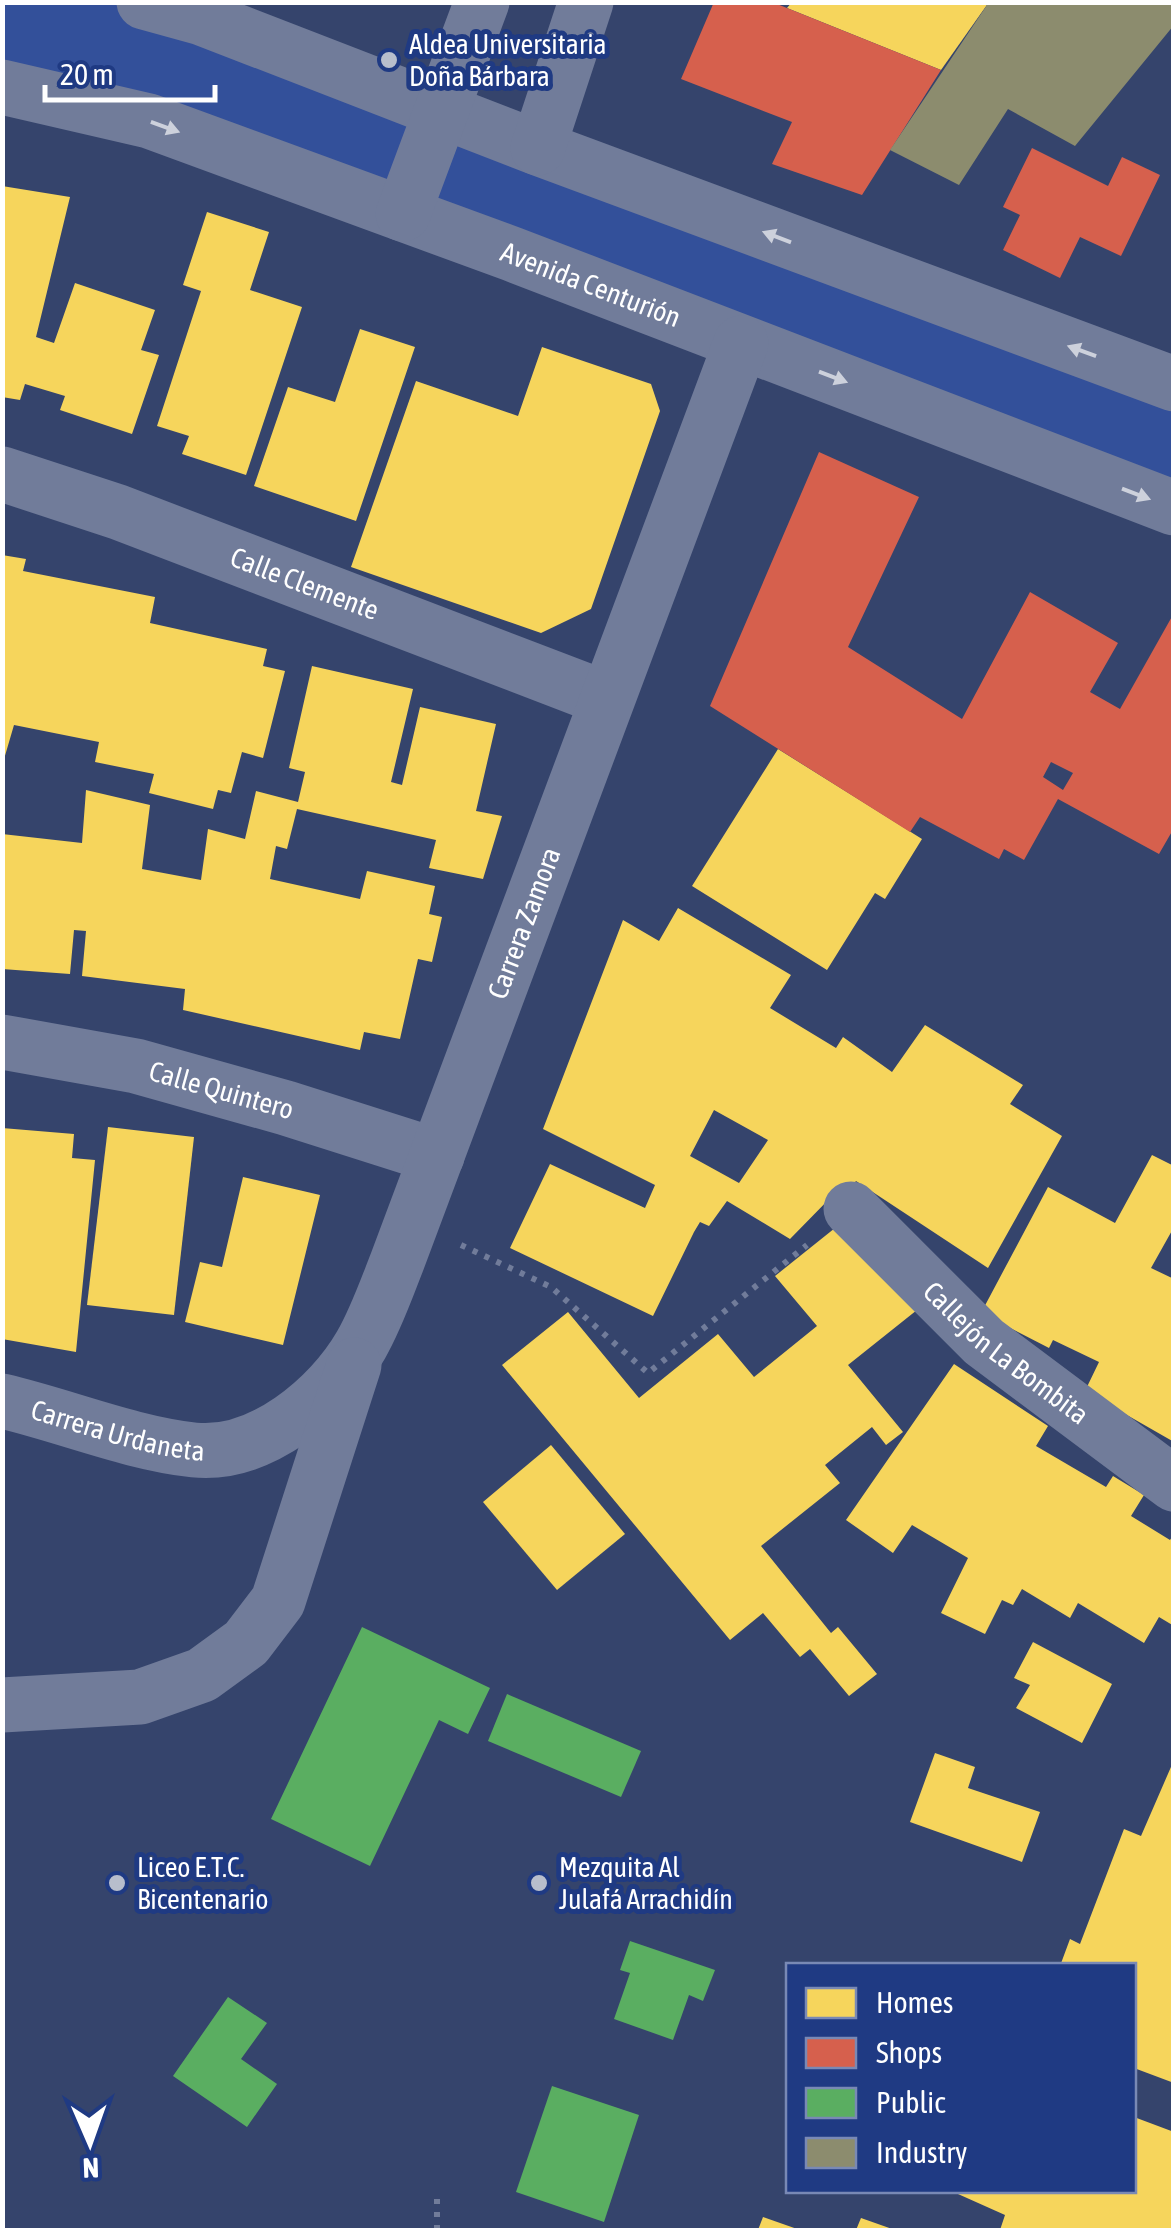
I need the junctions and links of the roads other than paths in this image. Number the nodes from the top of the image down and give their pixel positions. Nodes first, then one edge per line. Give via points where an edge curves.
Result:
1 (144, 2) edge
2 (482, 2) edge
3 (586, 2) edge
4 (2, 87) edge
5 (442, 110) junction
6 (538, 148) junction
7 (403, 214) junction
8 (742, 343) junction
9 (1174, 384) edge
10 (2, 474) edge
11 (1174, 508) edge
12 (607, 699) junction
13 (2, 1042) edge
14 (436, 1156) junction
15 (851, 1209) road end
16 (360, 1348) junction
17 (2, 1401) edge
18 (234, 1446) joint
19 (1174, 1484) edge
20 (2, 1704) edge

1 - 5 street
2 - 5 street
3 - 6 street
4 -> 7 street, Avenida Centurión via 149,121
5 - 6 street
5 - 7 street
9 -> 6 street
7 - 8 street, Avenida Centurión
8 -> 11 street, Avenida Centurión
8 - 12 street, Carrera Zamora
10 - 12 street, Calle Clemente
12 - 14 street, Carrera Zamora
13 - 14 street, Calle Quintero via 136,1066
14 - 16 street, Carrera Zamora
15 - 19 street, Callejón La Bombita via 984,1342
16 - 18 street, Carrera Zamora via 302,1412
16 - 20 street via 278,1602 246,1643 202,1675 140,1697
17 - 18 street, Carrera Urdaneta via 198,1451

